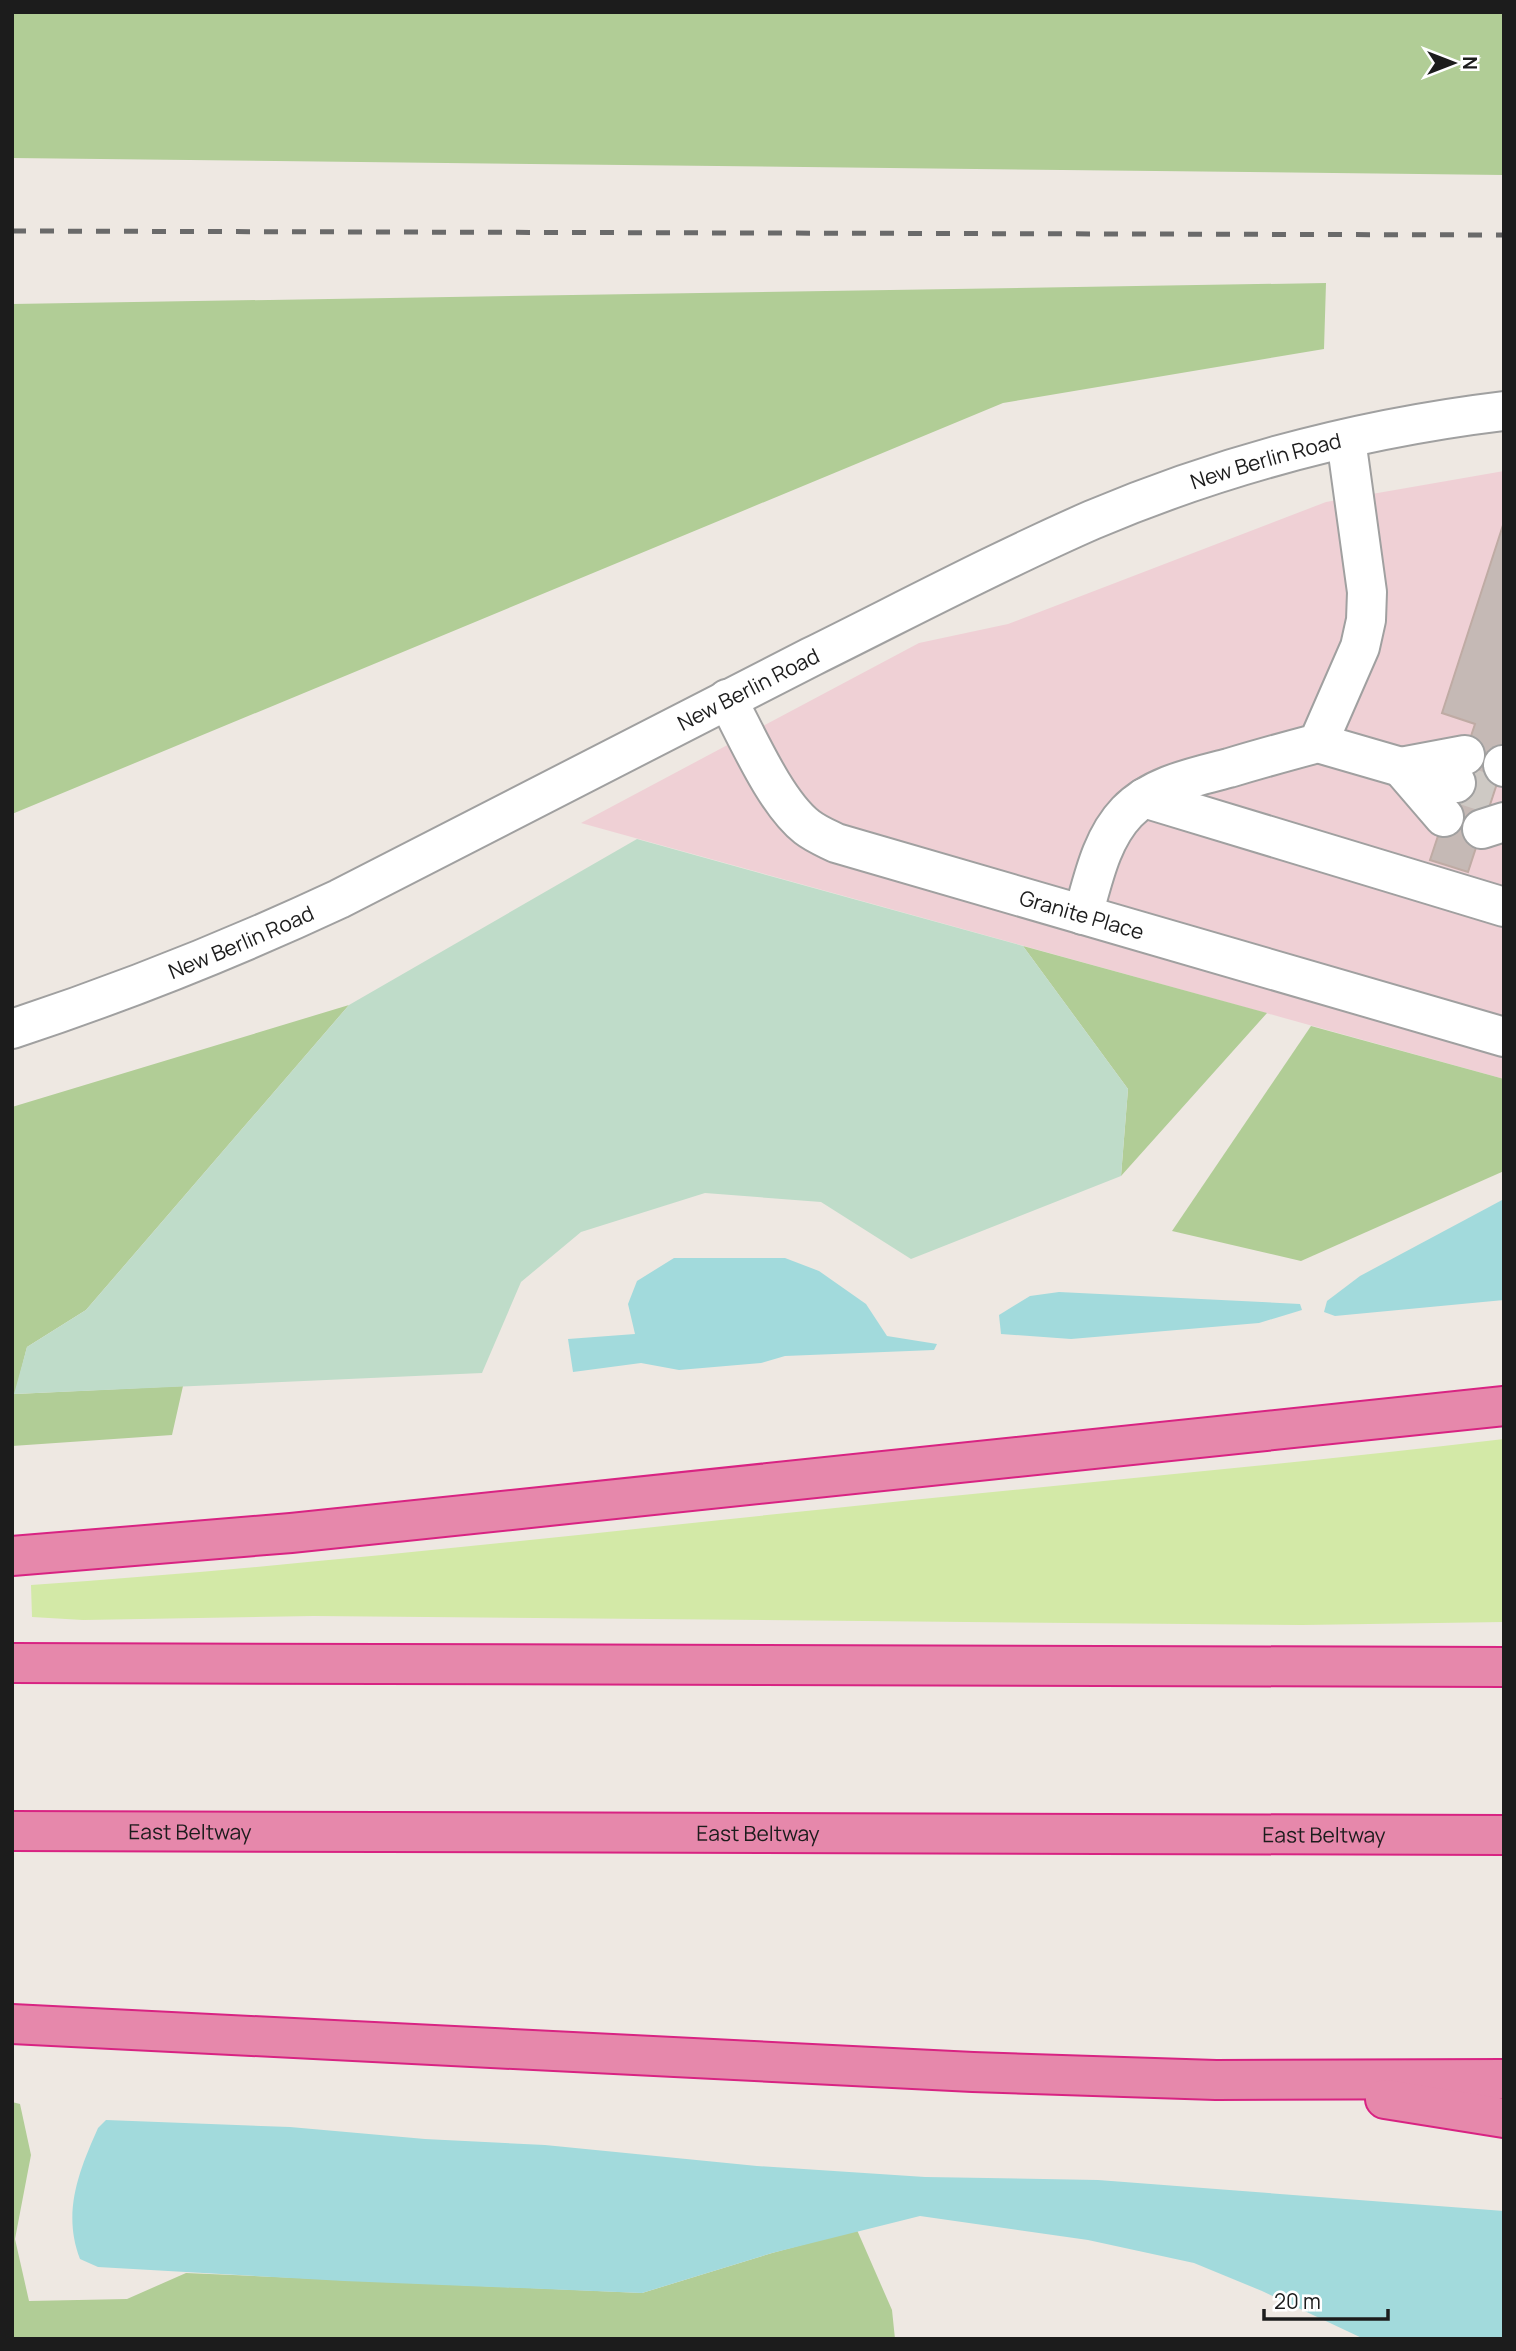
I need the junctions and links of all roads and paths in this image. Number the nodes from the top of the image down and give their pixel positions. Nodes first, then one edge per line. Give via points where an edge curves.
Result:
1 (1504, 411) edge
2 (1346, 439) junction
3 (727, 699) junction
4 (1318, 743) junction
5 (1455, 785) tunnel mouth
6 (1144, 798) junction
7 (1504, 907) edge
8 (1083, 915) junction
9 (12, 1029) edge
10 (1504, 1037) edge
11 (1504, 1404) edge
12 (12, 1556) edge
13 (12, 1663) edge
14 (1504, 1667) edge
15 (12, 1830) edge
16 (1504, 1835) edge
17 (12, 2024) edge
18 (1504, 2079) edge
19 (1216, 2080) junction
20 (1504, 2118) edge

1 - 2 street, New Berlin Road
2 - 3 street, New Berlin Road via 1209,477 1092,520
2 - 4 street via 1367,592 1366,620 1360,647
3 - 8 street, Granite Place via 782,796 818,835 858,851
3 - 9 street, New Berlin Road via 277,928 167,975
4 - 5 street
4 - 6 street via 1174,783
6 - 7 street
6 - 8 street via 1127,812 1105,848
8 - 10 street, Granite Place
11 - 12 highway via 291,1534
13 - 14 highway
15 - 16 highway, East Beltway
17 - 19 highway
18 - 19 highway
19 - 20 highway

